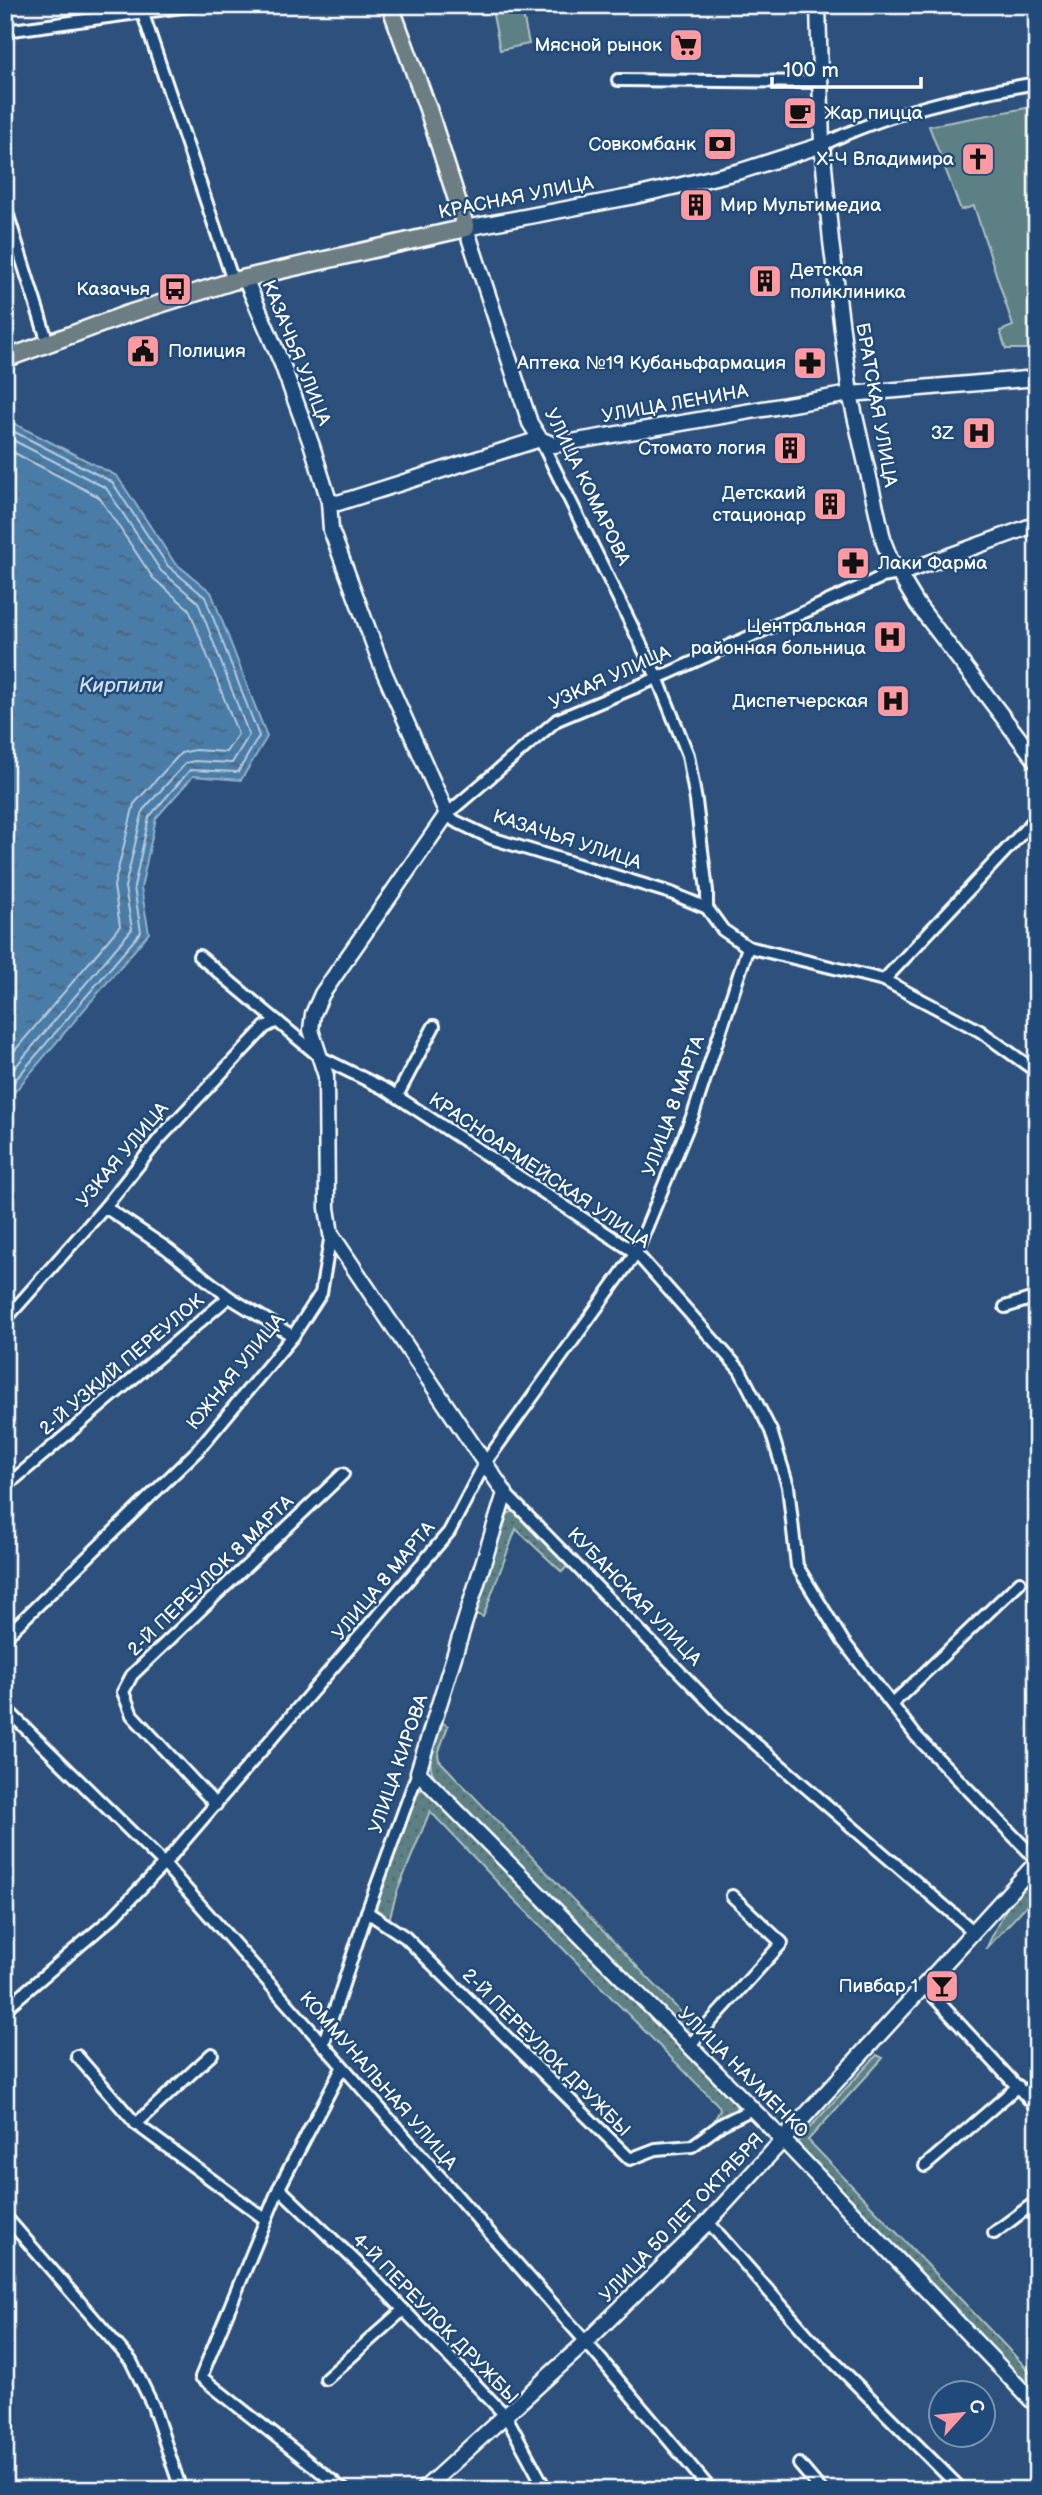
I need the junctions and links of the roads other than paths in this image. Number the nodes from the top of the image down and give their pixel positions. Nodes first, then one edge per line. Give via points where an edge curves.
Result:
1 (195, 5) edge
2 (390, 5) edge
3 (818, 5) edge
4 (141, 10) edge
5 (5, 31) edge
6 (618, 80) dead end
7 (821, 82) junction
8 (1037, 83) edge
9 (822, 145) junction
10 (5, 205) edge
11 (466, 228) junction
12 (239, 279) junction
13 (48, 343) junction
14 (5, 359) edge
15 (1037, 378) edge
16 (850, 394) junction
17 (540, 439) junction
18 (329, 501) junction
19 (1037, 524) edge
20 (900, 574) junction
21 (657, 677) junction
22 (1037, 762) edge
23 (447, 814) junction
24 (1037, 817) edge
25 (707, 908) junction
26 (748, 947) junction
27 (199, 956) dead end
28 (884, 981) junction
29 (277, 1021) junction
30 (434, 1026) dead end
31 (320, 1057) junction
32 (1037, 1072) edge
33 (397, 1096) junction
34 (105, 1208) junction
35 (331, 1234) junction
36 (636, 1253) junction
37 (229, 1297) junction
38 (1037, 1297) edge
39 (1005, 1307) dead end
40 (5, 1320) edge
41 (293, 1336) junction
42 (485, 1463) junction
43 (343, 1474) dead end
44 (5, 1487) edge
45 (505, 1493) junction
46 (1020, 1582) dead end
47 (5, 1637) edge
48 (892, 1704) junction
49 (5, 1708) edge
50 (418, 1772) junction
51 (216, 1805) junction
52 (1037, 1861) edge
53 (164, 1864) junction
54 (732, 1896) dead end
55 (367, 1912) junction
56 (973, 1931) junction
57 (925, 1987) junction
58 (5, 2009) edge
59 (323, 2045) junction
60 (688, 2047) junction
61 (212, 2053) dead end
62 (77, 2056) dead end
63 (342, 2068) junction
64 (1037, 2081) edge
65 (1021, 2090) junction
66 (1037, 2108) edge
67 (752, 2109) junction
68 (135, 2124) junction
69 (784, 2141) junction
70 (925, 2166) dead end
71 (279, 2188) junction
72 (1037, 2201) edge
73 (5, 2216) edge
74 (265, 2220) junction
75 (708, 2222) junction
76 (994, 2233) dead end
77 (402, 2311) junction
78 (586, 2342) junction
79 (326, 2379) dead end
80 (1037, 2406) edge
81 (506, 2416) junction
82 (799, 2464) dead end
83 (181, 2490) edge
84 (344, 2490) edge
85 (422, 2490) edge
86 (546, 2490) edge
87 (710, 2490) edge
88 (821, 2490) edge
89 (962, 2490) edge

1 - 4 street
2 - 11 main road, УЛИЦА КОМАРОВА
3 - 7 main road, БРАТСКАЯ УЛИЦА
4 - 5 street
4 - 12 street, КАЗАЧЬЯ УЛИЦА
6 - 7 street
7 - 9 main road, БРАТСКАЯ УЛИЦА
8 - 9 street, КРАСНАЯ УЛИЦА via 962,96 842,134
9 - 11 main road, КРАСНАЯ УЛИЦА via 635,196
9 - 16 main road, БРАТСКАЯ УЛИЦА
10 - 13 street
11 - 12 main road, КРАСНАЯ УЛИЦА
11 - 17 main road, УЛИЦА КОМАРОВА via 530,423
12 - 13 main road, КРАСНАЯ УЛИЦА
12 - 18 main road, КАЗАЧЬЯ УЛИЦА via 282,364
13 - 14 main road, КРАСНАЯ УЛИЦА
15 - 16 main road, УЛИЦА ЛЕНИНА
16 - 17 main road, УЛИЦА ЛЕНИНА via 554,445
16 - 20 main road, БРАТСКАЯ УЛИЦА via 884,543
17 - 18 main road, УЛИЦА ЛЕНИНА via 338,503
17 - 21 street, УЛИЦА КОМАРОВА
18 - 23 main road, КАЗАЧЬЯ УЛИЦА via 331,530 384,672
19 - 20 main road, УЗКАЯ УЛИЦА
20 - 21 street, УЗКАЯ УЛИЦА via 882,577
20 - 22 main road, БРАТСКАЯ УЛИЦА via 917,604
21 - 23 street, УЗКАЯ УЛИЦА via 557,720
21 - 25 street, УЛИЦА КОМАРОВА via 688,755
23 - 25 street, КАЗАЧЬЯ УЛИЦА via 491,838
23 - 31 main road, УЗКАЯ УЛИЦА via 322,994 311,1022
24 - 28 street
25 - 26 street, КАЗАЧЬЯ УЛИЦА via 723,930
26 - 28 street, КАЗАЧЬЯ УЛИЦА
26 - 36 street, УЛИЦА 8 МАРТА via 694,1112
27 - 29 street, КРАСНОАРМЕЙСКАЯ УЛИЦА
28 - 32 street, КАЗАЧЬЯ УЛИЦА via 979,1031
29 - 31 street, КРАСНОАРМЕЙСКАЯ УЛИЦА
29 - 34 street, УЗКАЯ УЛИЦА via 265,1027 160,1138
30 - 33 street
31 - 33 street, КРАСНОАРМЕЙСКАЯ УЛИЦА
31 - 35 main road, ЮЖНАЯ УЛИЦА via 326,1076
33 - 36 street, КРАСНОАРМЕЙСКАЯ УЛИЦА
34 - 37 street
34 - 40 street, УЗКАЯ УЛИЦА
35 - 41 street, ЮЖНАЯ УЛИЦА via 321,1293
35 - 42 main road, КУБАНСКАЯ УЛИЦА
36 - 42 street, УЛИЦА 8 МАРТА
36 - 48 street, КРАСНОАРМЕЙСКАЯ УЛИЦА via 740,1370 771,1432 788,1486 797,1566 843,1641
37 - 41 street
37 - 44 street, 2-Й УЗКИЙ ПЕРЕУЛОК
38 - 39 street
41 - 47 street, ЮЖНАЯ УЛИЦА via 197,1451
42 - 45 main road, КУБАНСКАЯ УЛИЦА
42 - 51 street, УЛИЦА 8 МАРТА via 449,1532
43 - 51 street, 2-Й ПЕРЕУЛОК 8 МАРТА via 132,1675 123,1692 132,1715
45 - 50 main road, УЛИЦА КИРОВА
45 - 56 street, КУБАНСКАЯ УЛИЦА via 722,1715
46 - 48 street
48 - 52 street, КРАСНОАРМЕЙСКАЯ УЛИЦА via 916,1736
49 - 53 street, КОММУНАЛЬНАЯ УЛИЦА
50 - 55 street, УЛИЦА КИРОВА
50 - 60 main road, УЛИЦА НАУМЕНКО
51 - 53 street, УЛИЦА 8 МАРТА
52 - 56 main road, УЛИЦА 50 ЛЕТ ОКТЯБРЯ
53 - 58 street, УЛИЦА 8 МАРТА via 113,1917
53 - 59 street, КОММУНАЛЬНАЯ УЛИЦА
54 - 60 street via 782,1943
55 - 59 street, УЛИЦА КИРОВА
55 - 67 street, 2-Й ПЕРЕУЛОК ДРУЖБЫ via 405,1937 630,2159 656,2149 692,2146
56 - 57 main road, УЛИЦА 50 ЛЕТ ОКТЯБРЯ
57 - 65 street
57 - 69 main road, УЛИЦА 50 ЛЕТ ОКТЯБРЯ
59 - 63 street, КОММУНАЛЬНАЯ УЛИЦА
60 - 67 main road, УЛИЦА НАУМЕНКО
61 - 68 street
62 - 68 street
63 - 71 street
63 - 78 street, КОММУНАЛЬНАЯ УЛИЦА
64 - 65 street
65 - 66 street
65 - 70 street
67 - 69 main road, УЛИЦА НАУМЕНКО
68 - 74 street
69 - 75 main road, УЛИЦА 50 ЛЕТ ОКТЯБРЯ
69 - 80 main road, УЛИЦА НАУМЕНКО
71 - 74 street
71 - 77 street, 4-Й ПЕРЕУЛОК ДРУЖБЫ
72 - 76 street
73 - 83 street via 131,2361 153,2406
74 - 84 street via 201,2376
75 - 78 main road, УЛИЦА 50 ЛЕТ ОКТЯБРЯ
75 - 89 street via 810,2339
77 - 79 street
77 - 81 street, 4-Й ПЕРЕУЛОК ДРУЖБЫ
78 - 81 main road, УЛИЦА 50 ЛЕТ ОКТЯБРЯ
78 - 87 street, КОММУНАЛЬНАЯ УЛИЦА
81 - 85 main road, УЛИЦА 50 ЛЕТ ОКТЯБРЯ
81 - 86 street, 4-Й ПЕРЕУЛОК ДРУЖБЫ
82 - 88 street

